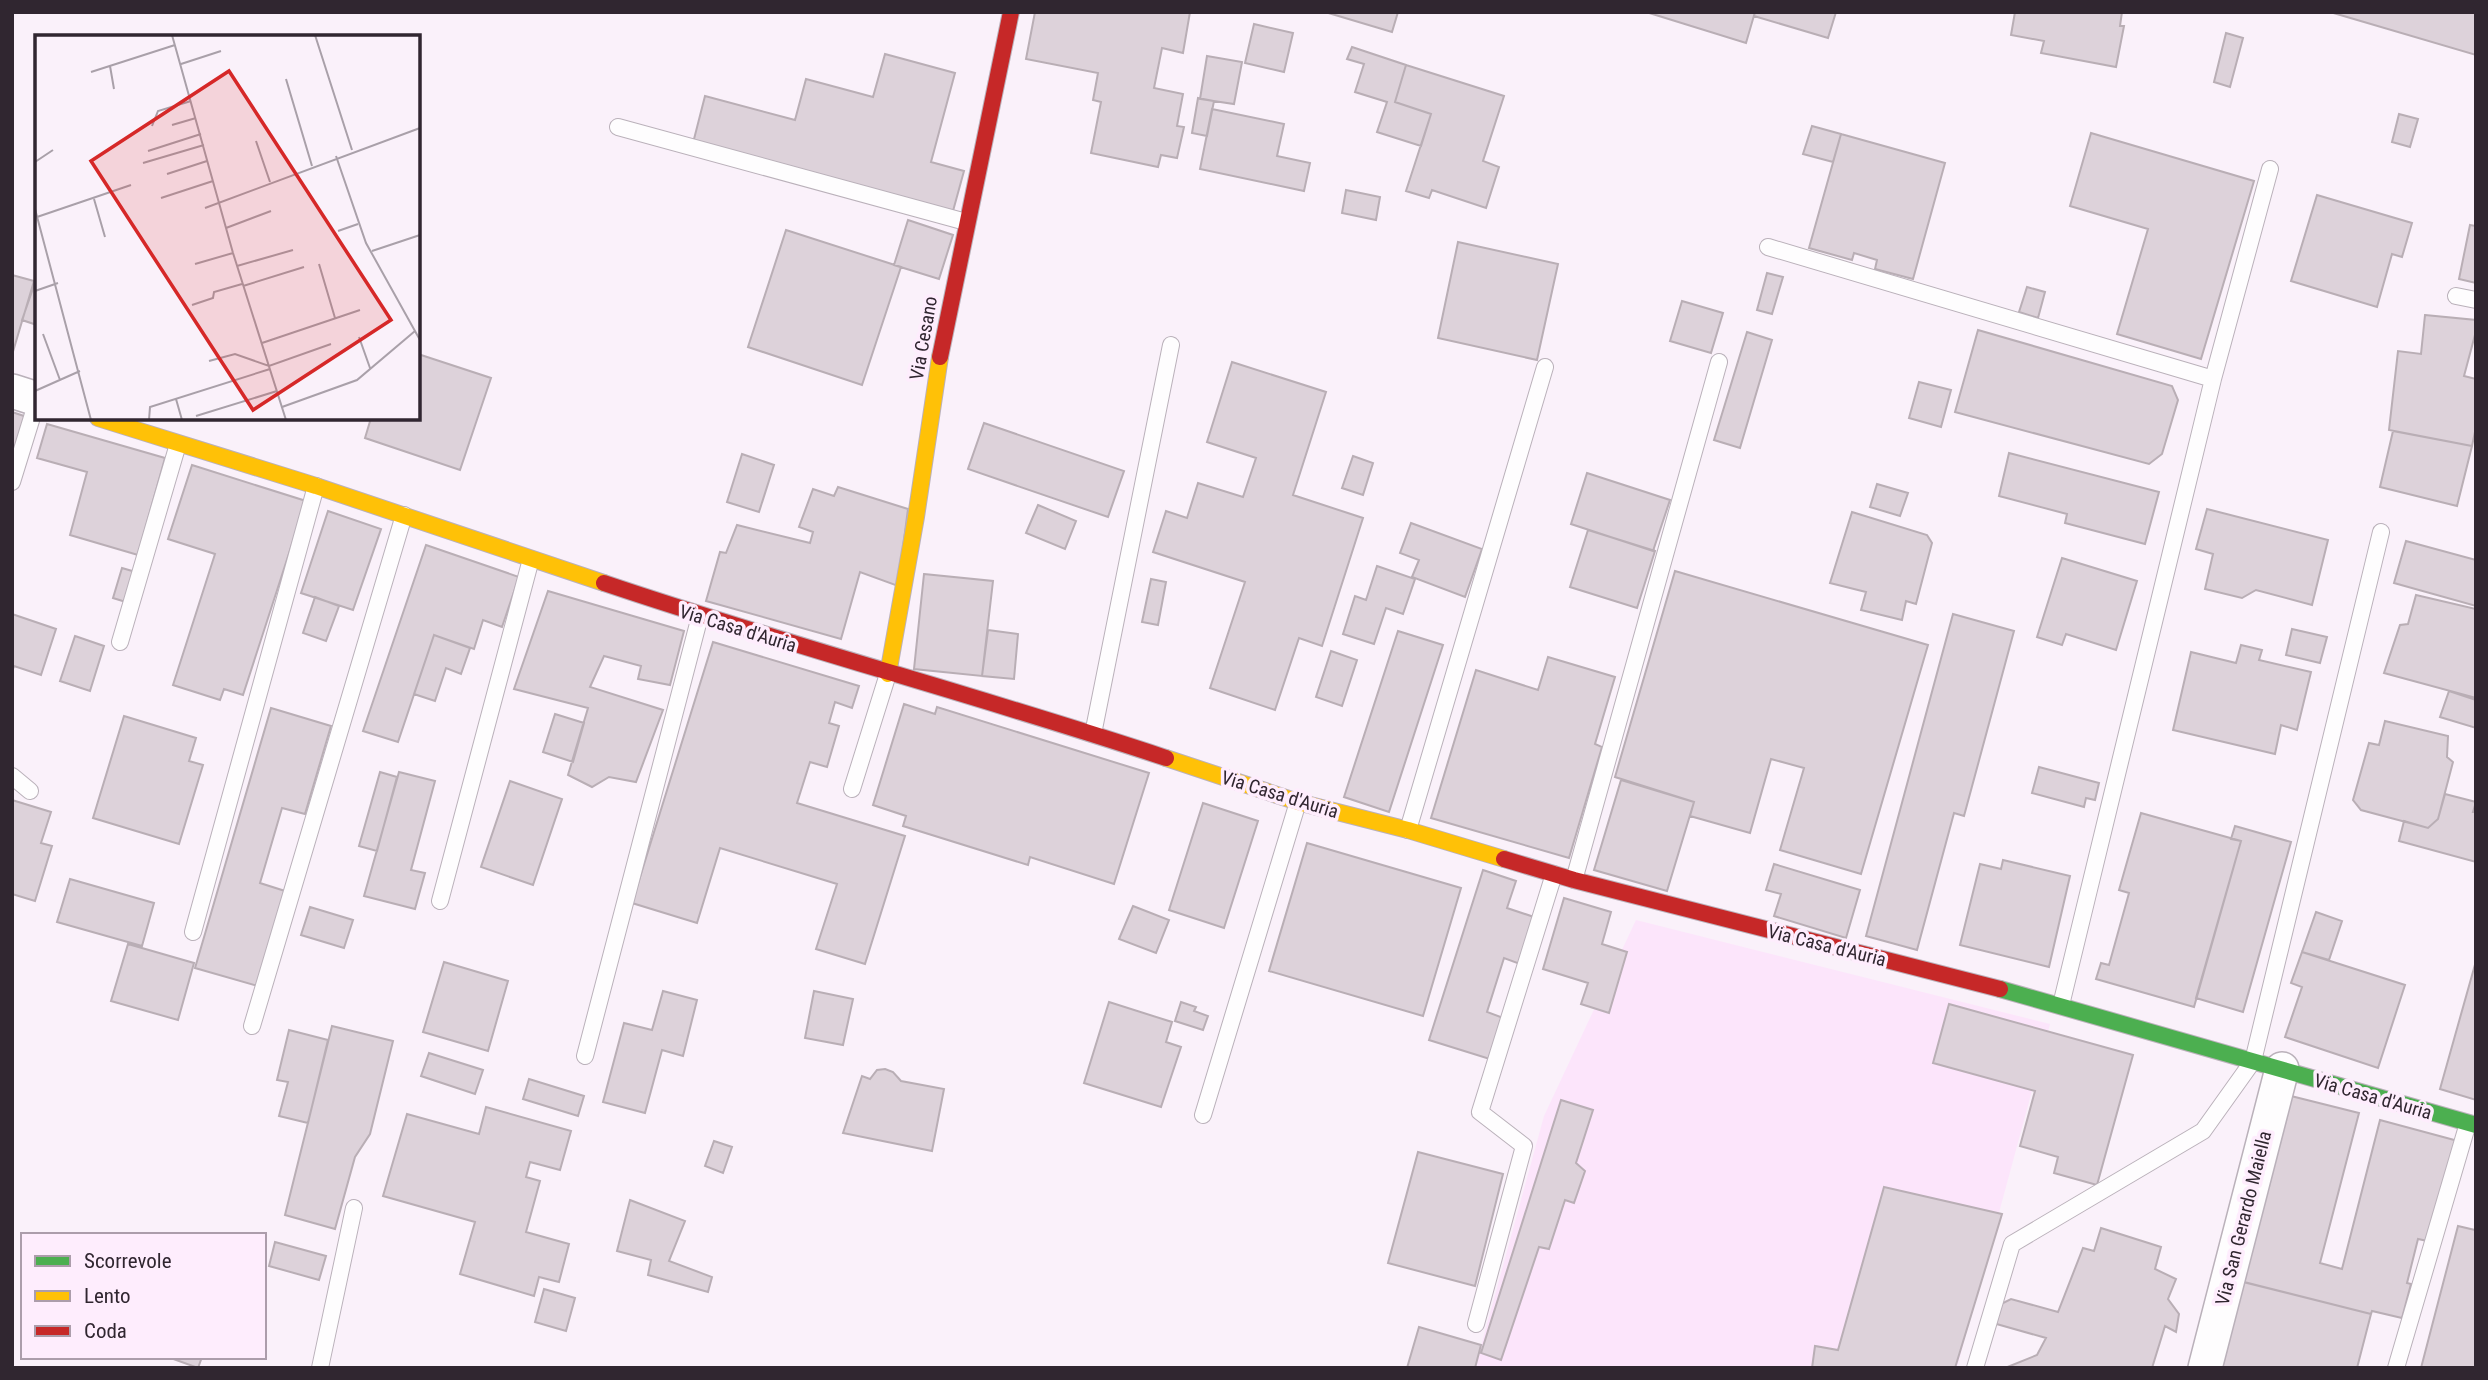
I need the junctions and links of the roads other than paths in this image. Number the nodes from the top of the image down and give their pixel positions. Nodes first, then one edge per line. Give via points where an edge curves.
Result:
1 (1011, 12) edge
2 (618, 127) dead end
3 (2270, 169) dead end
4 (966, 222) junction
5 (1768, 247) dead end
6 (2456, 296) dead end
7 (2476, 300) edge
8 (1171, 345) dead end
9 (1719, 362) dead end
10 (1545, 367) dead end
11 (2213, 379) junction
12 (12, 391) edge
13 (35, 399) edge
14 (35, 407) edge
15 (104, 420) edge
16 (178, 444) junction
17 (12, 482) edge
18 (316, 486) junction
19 (404, 515) junction
20 (2381, 532) dead end
21 (531, 559) junction
22 (699, 616) junction
23 (120, 642) dead end
24 (888, 674) junction
25 (1093, 734) junction
26 (12, 776) edge
27 (852, 789) dead end
28 (30, 791) dead end
29 (1298, 802) junction
30 (1408, 830) junction
31 (1554, 873) junction
32 (1574, 880) junction
33 (440, 901) dead end
34 (193, 932) dead end
35 (2061, 1005) junction
36 (252, 1026) dead end
37 (585, 1056) dead end
38 (2267, 1065) junction
39 (1203, 1115) dead end
40 (2472, 1124) edge
41 (354, 1208) dead end
42 (1476, 1324) dead end
43 (320, 1368) edge
44 (1975, 1368) edge
45 (2205, 1368) edge
46 (2396, 1368) edge

1 - 4 street, Via Cesano
2 - 4 lane
3 - 11 lane
4 - 24 street, Via Cesano
5 - 11 lane
6 - 7 lane
8 - 25 lane
9 - 32 lane
10 - 30 lane
11 - 35 lane
12 - 13 street
14 - 17 lane
15 - 16 street, Via Casa d'Auria
16 - 18 street, Via Casa d'Auria
16 - 23 lane
18 - 19 street, Via Casa d'Auria
18 - 34 lane
19 - 21 street, Via Casa d'Auria
19 - 36 lane
20 - 38 lane
21 - 22 street, Via Casa d'Auria
21 - 33 lane
22 - 24 street, Via Casa d'Auria
22 - 37 lane
24 - 25 street, Via Casa d'Auria
24 - 27 lane
25 - 29 street, Via Casa d'Auria
26 - 28 lane
29 - 30 street, Via Casa d'Auria
29 - 39 lane
30 - 31 street, Via Casa d'Auria
31 - 32 street, Via Casa d'Auria
31 - 42 lane via 1480,1112 1524,1146
32 - 35 street, Via Casa d'Auria
35 - 38 street, Via Casa d'Auria
38 - 40 street, Via Casa d'Auria
38 - 44 lane via 2203,1131 2012,1244
38 - 45 street, Via San Gerardo Maiella
40 - 46 lane
41 - 43 lane

